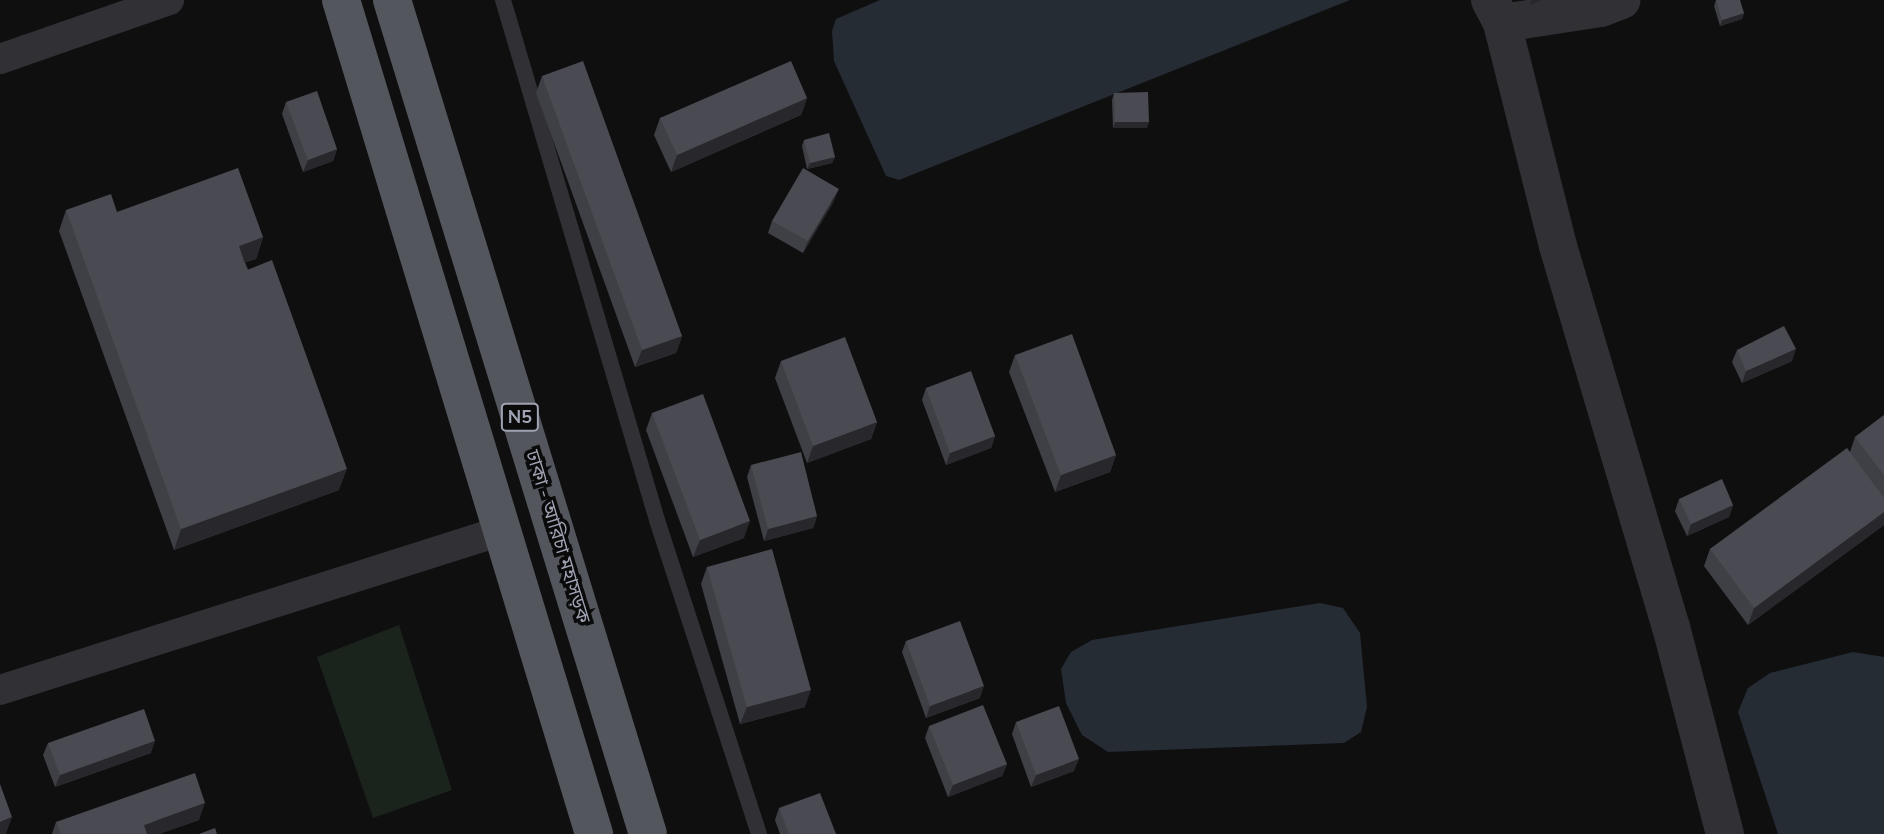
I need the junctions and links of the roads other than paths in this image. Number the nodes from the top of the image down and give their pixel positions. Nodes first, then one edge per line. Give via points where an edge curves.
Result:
1 (169, 0) edge
2 (341, 0) edge
3 (392, 0) edge
4 (503, 0) edge
5 (1622, 0) edge
6 (1496, 11) edge
7 (0, 60) edge
8 (501, 531) junction
9 (0, 690) edge
10 (594, 834) edge
11 (648, 834) edge
12 (759, 834) edge
13 (1725, 834) edge

1 - 7 street
2 - 8 highway, N5
3 - 11 highway, ঢাকা - আরিচা মহাসড়ক / N5
4 - 12 lane via 657,520
5 - 6 street via 1601,8
6 - 13 street
8 - 9 street
8 - 10 highway, N5

